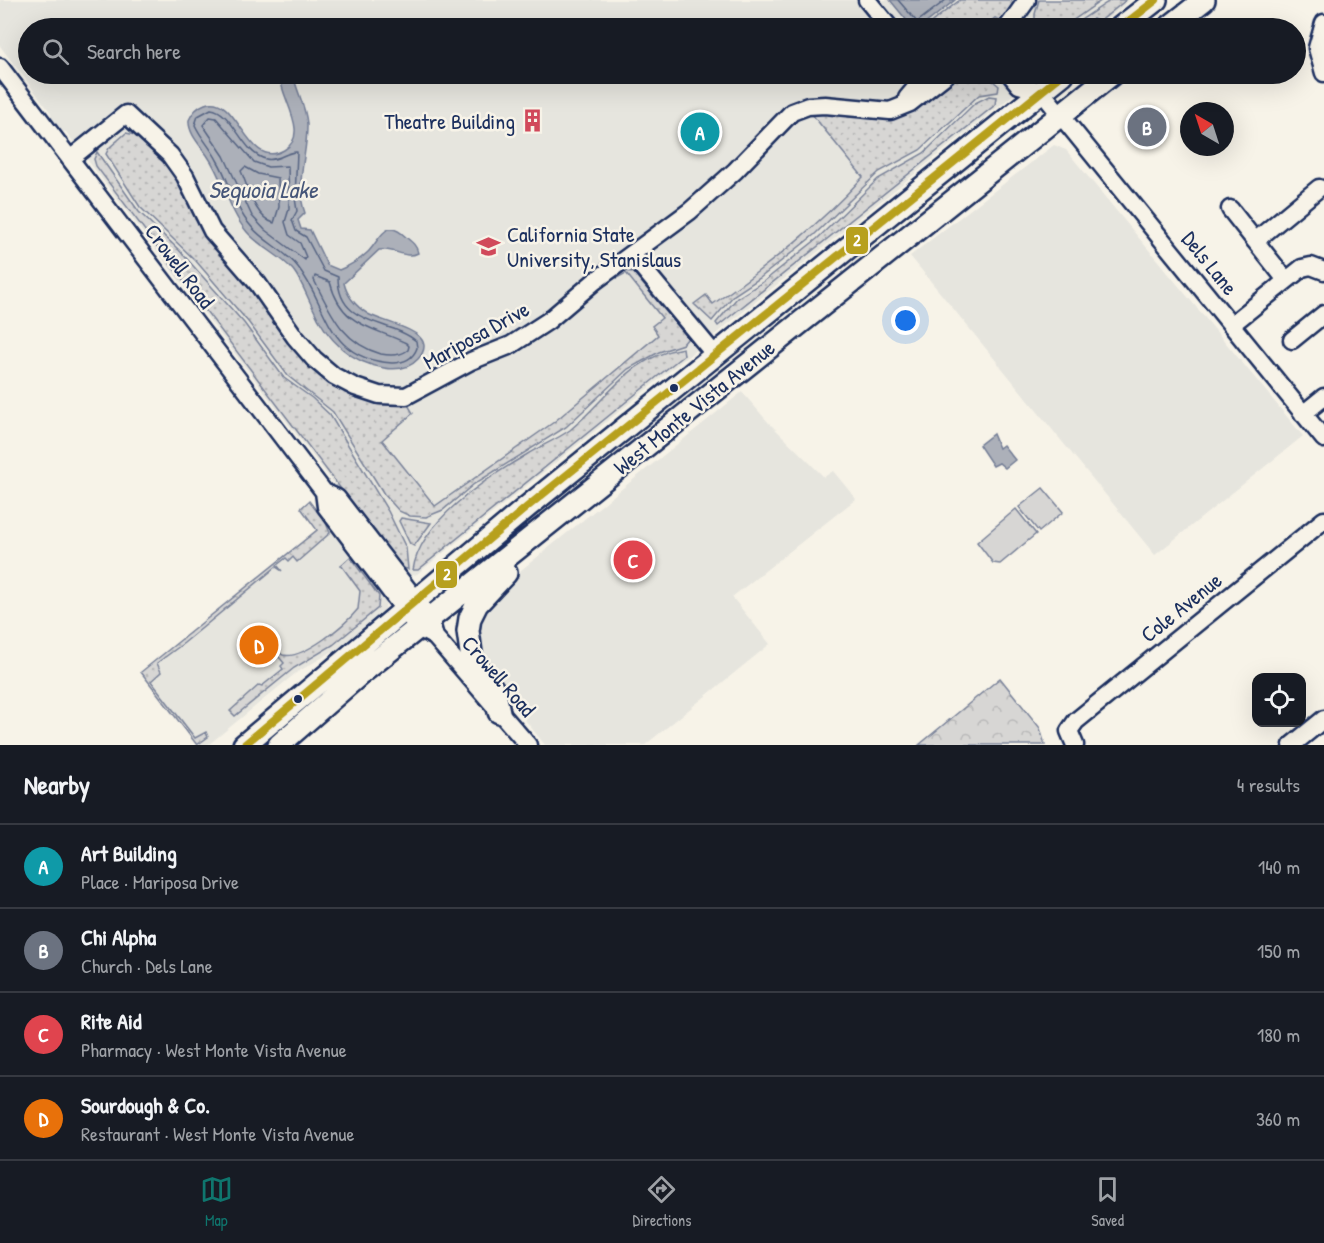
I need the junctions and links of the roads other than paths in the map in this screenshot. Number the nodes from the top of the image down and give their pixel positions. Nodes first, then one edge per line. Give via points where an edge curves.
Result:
1 (867, 0) edge
2 (1156, 0) edge
3 (1204, 0) edge
4 (1026, 3) edge
5 (882, 18) edge
6 (1015, 18) edge
7 (1024, 18) edge
8 (1133, 18) edge
9 (1181, 18) edge
10 (1324, 23) edge
11 (0, 67) edge
12 (1324, 73) edge
13 (918, 84) edge
14 (935, 84) edge
15 (1040, 84) edge
16 (1043, 84) edge
17 (1099, 84) edge
18 (902, 106) junction
19 (1060, 114) junction
20 (70, 159) junction
21 (1319, 188) dead end
22 (1230, 209) dead end
23 (1255, 241) junction
24 (632, 255) junction
25 (1324, 271) edge
26 (1286, 280) junction
27 (1324, 314) edge
28 (1231, 324) junction
29 (1292, 340) dead end
30 (715, 355) junction
31 (1324, 398) edge
32 (1304, 414) junction
33 (1324, 439) edge
34 (1324, 520) edge
35 (512, 554) junction
36 (411, 606) junction
37 (428, 628) junction
38 (499, 712) junction
39 (1324, 719) edge
40 (1072, 738) edge
41 (244, 745) edge
42 (279, 745) edge
43 (528, 745) edge
44 (1292, 745) edge

1 - 5 street
2 - 8 main road
3 - 9 main road
4 - 6 street
4 - 7 street
10 - 12 street via 1317,48
11 - 20 street, Crowell Road
13 - 18 street
14 - 18 street, Mariposa Drive
15 - 30 main road, West Monte Vista Avenue
16 - 19 street, Dels Lane
17 - 19 main road, West Monte Vista Avenue
18 - 24 street, Mariposa Drive via 877,112 820,105 792,112 718,187
19 - 28 street, Dels Lane
19 - 35 main road, West Monte Vista Avenue
20 - 24 street, Mariposa Drive via 126,114 170,155 212,231 258,284 306,351 334,376 370,393 406,396 471,361 511,345
20 - 36 street, Crowell Road via 324,492 337,498
21 - 23 street
22 - 23 street
23 - 26 street
24 - 30 street
25 - 26 street via 1305,267
26 - 28 street
27 - 29 street
28 - 32 street, Dels Lane
30 - 36 main road, West Monte Vista Avenue
31 - 32 street
32 - 33 street, Dels Lane
34 - 40 street, Cole Avenue via 1076,721
35 - 37 main road, West Monte Vista Avenue
35 - 38 main road via 505,575 473,610 468,631 472,660 495,692
36 - 37 street, Crowell Road
36 - 41 main road, West Monte Vista Avenue
37 - 38 street, Crowell Road
37 - 42 main road, West Monte Vista Avenue
38 - 43 street, Crowell Road
39 - 44 street

